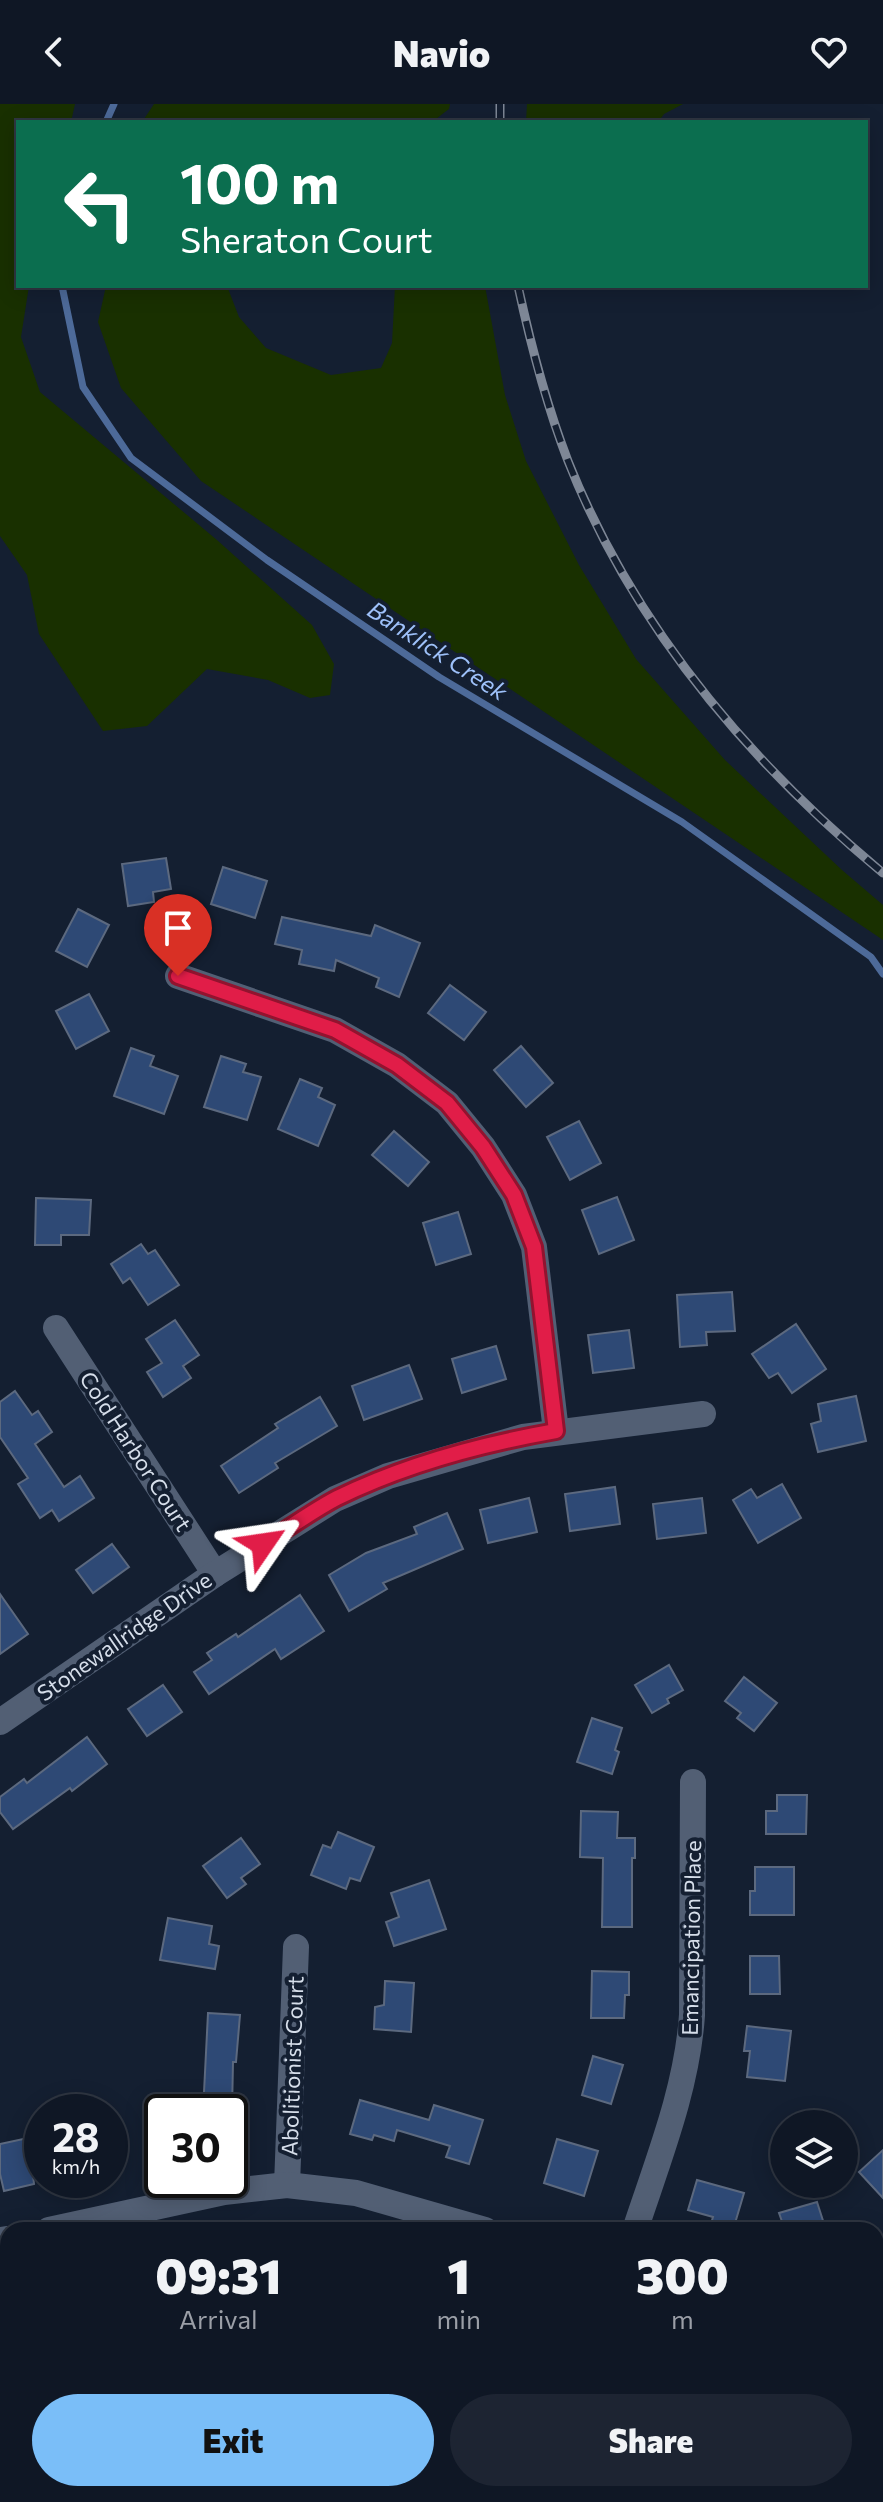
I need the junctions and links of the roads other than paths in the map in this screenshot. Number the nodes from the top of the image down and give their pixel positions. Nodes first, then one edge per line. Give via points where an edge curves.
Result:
1 (178, 976) dead end
2 (56, 1328) dead end
3 (703, 1414) dead end
4 (556, 1431) junction
5 (215, 1574) junction
6 (0, 1722) edge
7 (693, 1782) dead end
8 (296, 1947) dead end
9 (287, 2185) junction
10 (86, 2222) edge
11 (457, 2222) edge
12 (638, 2222) edge

1 - 4 street via 335,1030 397,1065 447,1103 514,1195 534,1247
2 - 5 street, Cold Harbor Court
3 - 4 street, Stonewallridge Drive
4 - 5 street, Stonewallridge Drive via 388,1476 335,1499
5 - 6 street, Stonewallridge Drive
7 - 12 street, Emancipation Place via 689,2053
8 - 9 street, Abolitionist Court
9 - 10 street via 224,2192
9 - 11 street via 356,2193

